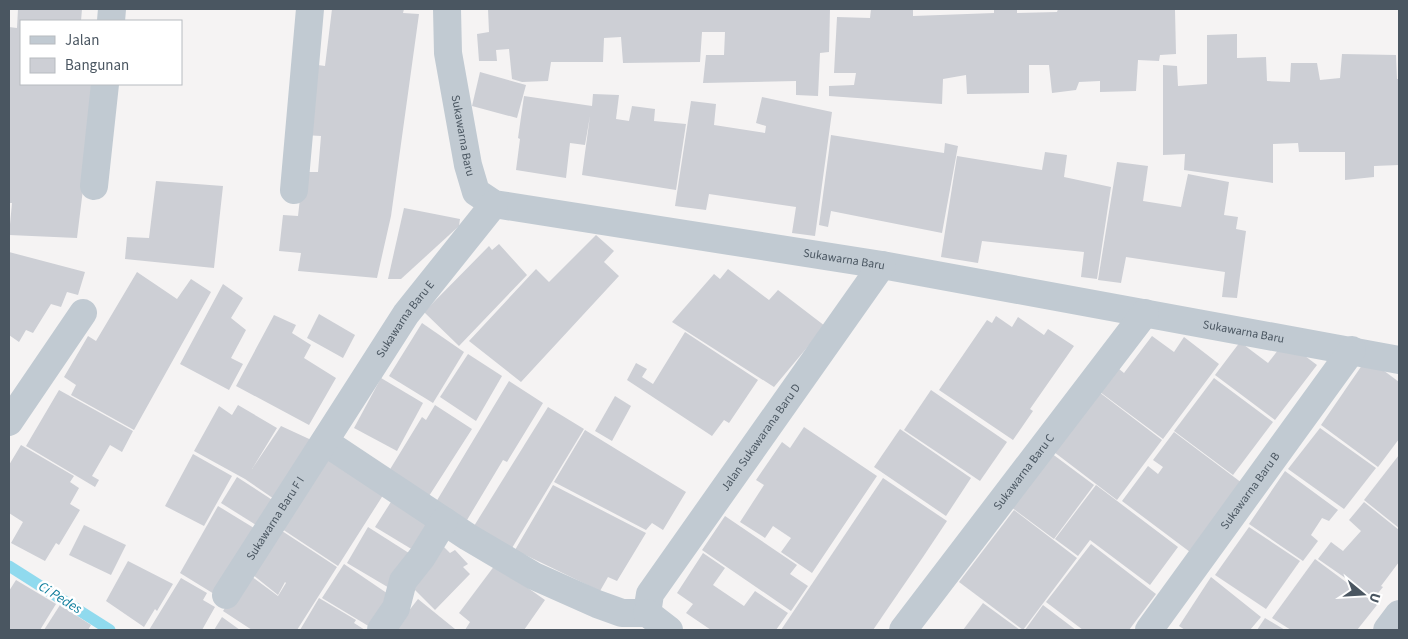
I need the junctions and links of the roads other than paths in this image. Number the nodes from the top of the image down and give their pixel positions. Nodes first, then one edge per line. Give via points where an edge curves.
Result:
1 (310, 9) edge
2 (446, 9) edge
3 (105, 85) edge
4 (94, 186) dead end
5 (294, 190) dead end
6 (494, 204) junction
7 (882, 266) junction
8 (1145, 313) junction
9 (83, 314) dead end
10 (1352, 350) junction
11 (1399, 360) edge
12 (9, 422) edge
13 (325, 442) junction
14 (444, 521) junction
15 (226, 595) dead end
16 (647, 613) junction
17 (1399, 614) edge
18 (381, 630) edge
19 (669, 630) edge
20 (903, 630) edge
21 (1149, 630) edge
22 (1387, 630) edge

1 - 5 street
2 - 6 street, Sukawarna Baru via 448,53 468,165 476,192
3 - 4 street
6 - 7 street, Sukawarna Baru
6 - 13 street, Sukawarna Baru E via 406,314
7 - 8 street, Sukawarna Baru
7 - 16 street, Jalan Sukawarana Baru D via 650,594
8 - 10 street, Sukawarna Baru
8 - 20 street, Sukawarna Baru C
9 - 12 street
10 - 11 street, Sukawarna Baru
10 - 21 street, Sukawarna Baru B
13 - 14 street
13 - 15 street, Sukawarna Baru F I
14 - 16 street via 534,576 622,613
14 - 18 street via 403,581 396,608
16 - 19 street
17 - 22 street

